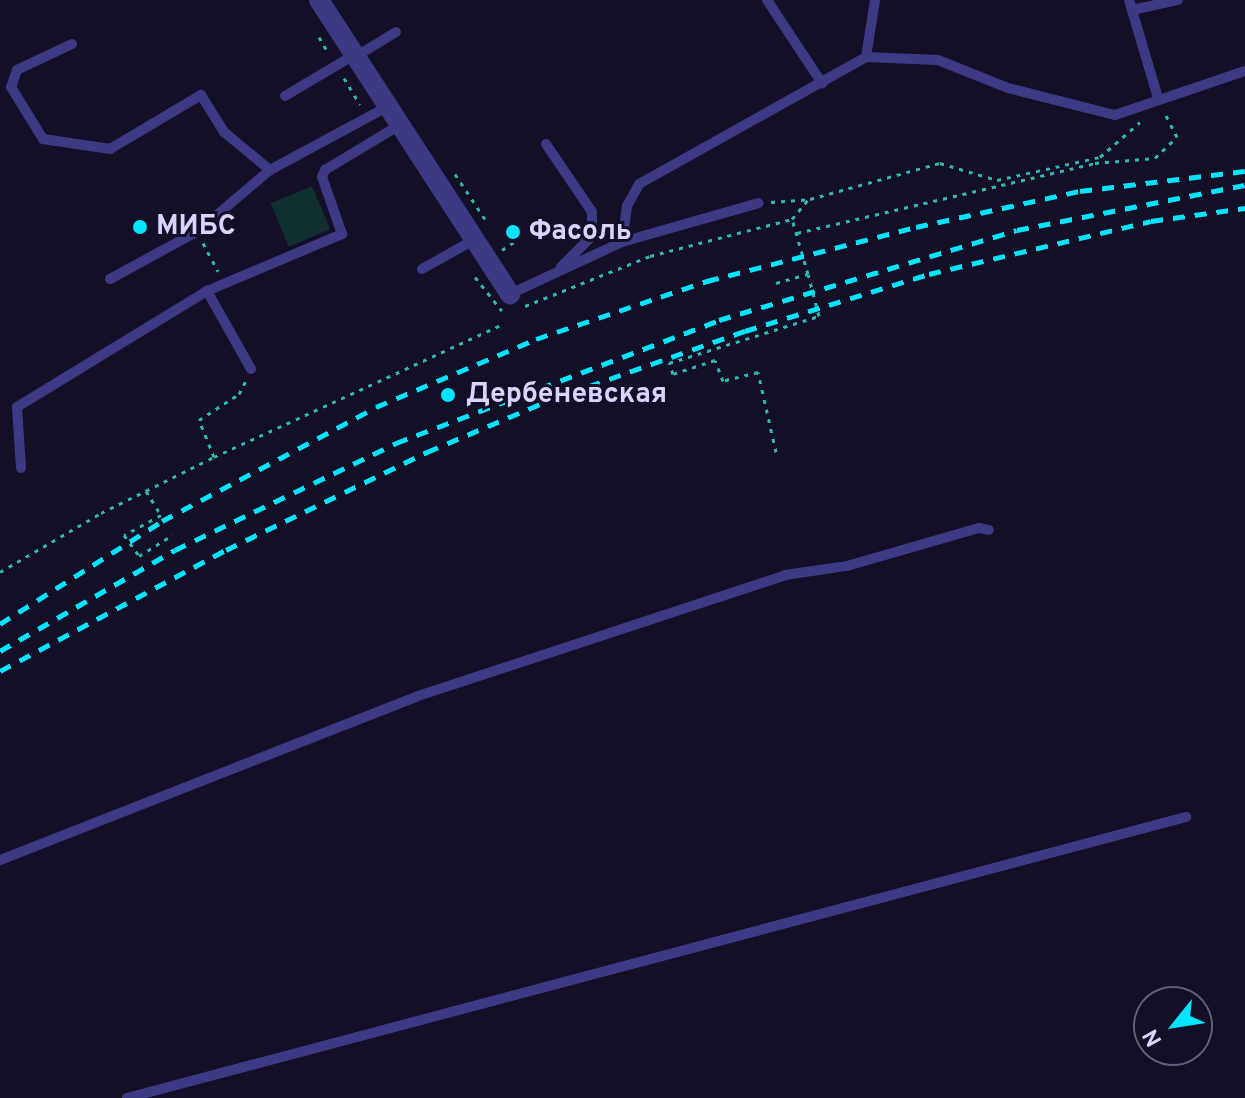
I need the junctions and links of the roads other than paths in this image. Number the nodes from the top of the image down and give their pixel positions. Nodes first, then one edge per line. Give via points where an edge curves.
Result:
1 (319, 0) edge
2 (767, 0) edge
3 (875, 0) edge
4 (1178, 0) edge
5 (1130, 5) edge
6 (396, 32) dead end
7 (72, 44) dead end
8 (866, 57) junction
9 (348, 59) junction
10 (1245, 71) edge
11 (822, 83) junction
12 (285, 96) dead end
13 (1158, 98) junction
14 (387, 107) junction
15 (398, 126) junction
16 (546, 144) dead end
17 (270, 170) junction
18 (759, 203) road end
19 (472, 241) junction
20 (622, 242) junction
21 (422, 269) dead end
22 (556, 272) junction
23 (110, 279) dead end
24 (207, 291) junction
25 (510, 294) joint
26 (251, 369) road end
27 (21, 468) dead end
28 (989, 530) dead end
29 (1186, 817) dead end
30 (0, 860) edge
31 (127, 1098) edge

1 - 9 street
2 - 11 lane
3 - 8 lane
4 - 5 lane
5 - 13 lane
6 - 9 lane
7 - 17 lane via 17,70 11,87 43,139 110,149 201,95 224,132
8 - 11 lane
8 - 13 lane via 938,60 1008,88 1115,115
9 - 12 lane
9 - 14 street
10 - 13 lane
11 - 20 lane via 639,184 627,206
14 - 15 street
14 - 17 lane
15 - 19 street
15 - 24 lane via 325,170 322,177 342,234
16 - 22 lane via 592,212 592,236
17 - 23 lane via 198,231
18 - 20 lane
19 - 21 lane
19 - 25 street
20 - 22 lane
22 - 25 lane
24 - 26 lane
24 - 27 lane via 17,407
28 - 30 lane via 979,528 847,566 785,575 429,692
29 - 31 lane

